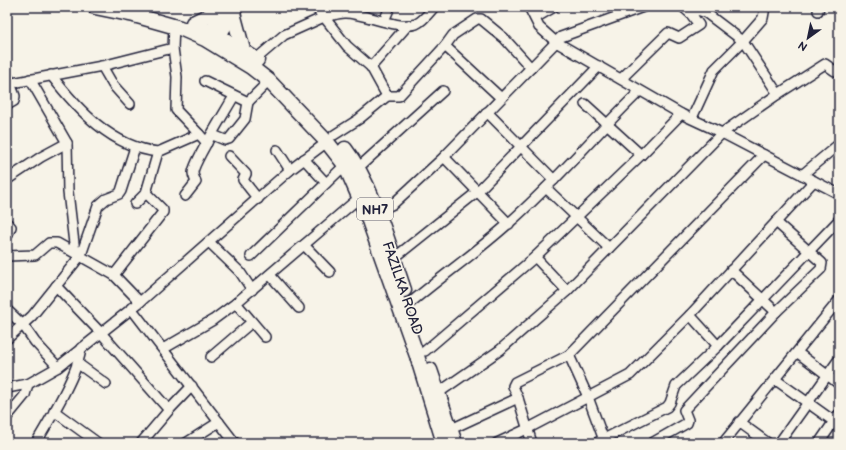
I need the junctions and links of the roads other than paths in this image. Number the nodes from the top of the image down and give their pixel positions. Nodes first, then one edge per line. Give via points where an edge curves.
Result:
1 (95, 7) edge
2 (140, 7) edge
3 (315, 7) edge
4 (390, 7) edge
5 (434, 7) edge
6 (529, 7) edge
7 (554, 7) edge
8 (643, 7) edge
9 (683, 7) edge
10 (765, 7) edge
11 (231, 8) edge
12 (348, 10) edge
13 (691, 14) junction
14 (324, 17) junction
15 (535, 18) junction
16 (384, 21) junction
17 (193, 23) junction
18 (408, 24) junction
19 (174, 26) junction
20 (212, 37) junction
21 (743, 41) junction
22 (556, 42) junction
23 (445, 46) junction
24 (173, 48) junction
25 (243, 50) junction
26 (256, 59) junction
27 (102, 66) junction
28 (600, 66) junction
29 (371, 67) junction
30 (532, 68) junction
31 (839, 70) edge
32 (51, 75) junction
33 (30, 79) junction
34 (621, 79) junction
35 (8, 80) edge
36 (205, 81) dead end
37 (269, 81) junction
38 (443, 91) dead end
39 (640, 91) junction
40 (778, 94) junction
41 (234, 96) junction
42 (387, 96) junction
43 (501, 98) junction
44 (248, 102) junction
45 (130, 104) dead end
46 (585, 104) dead end
47 (7, 105) edge
48 (487, 112) junction
49 (681, 114) junction
50 (692, 118) junction
51 (606, 124) junction
52 (722, 133) junction
53 (199, 134) junction
54 (213, 135) junction
55 (330, 138) junction
56 (67, 143) junction
57 (207, 143) junction
58 (839, 144) edge
59 (521, 146) junction
60 (135, 147) junction
61 (277, 150) dead end
62 (158, 152) junction
63 (641, 155) junction
64 (764, 155) junction
65 (229, 156) dead end
66 (444, 157) junction
67 (304, 159) junction
68 (351, 167) junction
69 (290, 170) junction
70 (802, 175) junction
71 (8, 179) dead end
72 (554, 180) junction
73 (814, 181) junction
74 (326, 183) junction
75 (546, 188) junction
76 (477, 192) junction
77 (146, 193) junction
78 (839, 194) edge
79 (186, 196) dead end
80 (360, 197) junction
81 (258, 199) junction
82 (135, 204) dead end
83 (376, 212) junction
84 (577, 217) junction
85 (839, 220) edge
86 (776, 222) junction
87 (7, 223) edge
88 (509, 224) junction
89 (7, 236) edge
90 (209, 242) junction
91 (304, 245) junction
92 (610, 248) junction
93 (808, 252) junction
94 (78, 254) junction
95 (7, 256) edge
96 (251, 256) dead end
97 (535, 257) junction
98 (393, 259) junction
99 (731, 270) junction
100 (330, 272) dead end
101 (114, 275) junction
102 (270, 275) junction
103 (56, 286) junction
104 (252, 290) junction
105 (567, 291) junction
106 (762, 300) junction
107 (839, 300) edge
108 (140, 302) junction
109 (236, 303) junction
110 (409, 304) junction
111 (131, 308) junction
112 (299, 308) dead end
113 (7, 310) edge
114 (776, 312) junction
115 (690, 315) junction
116 (252, 322) junction
117 (23, 325) junction
118 (101, 333) junction
119 (265, 338) dead end
120 (7, 339) edge
121 (718, 346) junction
122 (81, 348) junction
123 (163, 349) junction
124 (424, 351) junction
125 (798, 353) junction
126 (569, 355) junction
127 (211, 357) dead end
128 (839, 359) edge
129 (78, 363) junction
130 (58, 367) junction
131 (827, 375) junction
132 (776, 380) junction
133 (28, 384) junction
134 (106, 384) dead end
135 (839, 384) edge
136 (192, 386) junction
137 (7, 388) edge
138 (438, 393) junction
139 (588, 397) junction
140 (518, 398) junction
141 (808, 402) junction
142 (168, 410) junction
143 (54, 411) junction
144 (7, 417) edge
145 (837, 420) edge
146 (219, 422) junction
147 (739, 422) junction
148 (527, 429) junction
149 (447, 439) edge
150 (602, 442) edge
151 (36, 443) edge
152 (98, 443) edge
153 (140, 443) edge
154 (186, 443) edge
155 (235, 443) edge
156 (497, 443) edge
157 (532, 443) edge
158 (652, 443) edge
159 (724, 443) edge
160 (768, 443) edge
161 (779, 443) edge
162 (819, 443) edge

1 - 19 highway, NH7
2 - 17 highway, NH7
3 - 14 street
4 - 16 street
5 - 18 street via 421,20
6 - 15 street
7 - 15 street
8 - 22 street via 567,34
9 - 13 street
10 - 21 street via 763,18
11 - 17 highway
11 - 20 main road
11 - 25 highway
12 - 14 street
12 - 16 street
13 - 21 street via 698,10 706,13
13 - 34 street via 699,25 679,38 668,33
14 - 26 street via 284,35
14 - 29 street via 347,46
15 - 22 street via 543,32
16 - 18 street
17 - 20 highway, NH7
18 - 29 street
19 - 20 highway, NH7
19 - 24 street
20 - 25 highway, FAZILKA ROAD / NH7
20 - 37 highway, FAZILKA ROAD / NH7
21 - 40 street
21 - 50 street via 711,74
22 - 28 street
22 - 30 street
23 - 30 street via 453,35 481,19 504,38
23 - 42 street via 399,96
23 - 43 street
24 - 27 street
24 - 53 street via 177,77 176,110
25 - 26 highway, FAZILKA ROAD / NH7
26 - 55 highway, FAZILKA ROAD / NH7 via 276,76
27 - 32 street
27 - 45 street via 113,85
28 - 34 street
28 - 59 street
29 - 42 street
30 - 43 street
31 - 40 street via 835,71 825,64
32 - 33 street
32 - 60 street via 83,113 102,128
33 - 35 street
33 - 56 street
34 - 39 street
35 - 47 street via 15,99
36 - 41 street
37 - 44 street
37 - 55 highway, FAZILKA ROAD / NH7
38 - 68 street
39 - 49 street
39 - 51 street
40 - 52 street
41 - 44 street
41 - 54 street
42 - 55 street
43 - 48 street
44 - 54 street via 245,119 229,138 225,140
46 - 51 street
48 - 59 street
48 - 66 street
49 - 50 street
49 - 63 street
50 - 52 street
51 - 63 street
51 - 72 street
52 - 64 street
52 - 92 street
53 - 57 street
53 - 62 street
54 - 57 street
55 - 67 street
55 - 68 highway, FAZILKA ROAD / NH7
56 - 71 street
56 - 94 street via 68,192
57 - 79 street via 193,172 196,182
58 - 70 street
59 - 72 street
59 - 76 street
60 - 62 street
60 - 94 street via 121,191 98,206
61 - 69 street
62 - 77 street
63 - 84 street
64 - 70 street
64 - 126 street
65 - 81 street via 246,174 243,180
66 - 76 street
66 - 83 street via 393,204
67 - 69 street
67 - 74 street
68 - 74 street
68 - 80 highway, FAZILKA ROAD / NH7
68 - 83 highway, FAZILKA ROAD / NH7
69 - 81 street
70 - 73 street
72 - 75 street
73 - 78 street
73 - 86 street
74 - 96 street
75 - 84 street
75 - 88 street
76 - 88 street
76 - 98 street
77 - 82 street
77 - 101 street via 164,212
80 - 91 street
80 - 149 highway, FAZILKA ROAD / NH7
81 - 90 street
83 - 98 highway, FAZILKA ROAD / NH7
84 - 92 street
84 - 97 street
85 - 93 street
86 - 93 street
86 - 99 street
87 - 89 street via 11,227
88 - 110 street
90 - 104 street via 240,272
90 - 108 street
91 - 100 street
91 - 102 street
92 - 105 street
93 - 106 street
93 - 114 street via 822,263 821,268
94 - 95 street via 52,242 35,255
94 - 101 street
94 - 103 street
97 - 105 street
97 - 124 street
98 - 110 highway, FAZILKA ROAD / NH7
99 - 106 street
99 - 115 street
101 - 108 street
102 - 104 street
102 - 112 street
103 - 117 street
103 - 118 street
104 - 109 street
105 - 138 street via 500,350
106 - 114 street
106 - 121 street
107 - 125 street
108 - 111 street
109 - 116 street
109 - 123 street via 213,320
110 - 124 highway, FAZILKA ROAD / NH7
111 - 118 street
111 - 123 street
113 - 117 street
114 - 158 street via 684,410 687,423
115 - 121 street
115 - 139 street via 630,375
116 - 119 street
116 - 127 street
117 - 120 street
117 - 130 street
118 - 122 street
118 - 142 street
121 - 150 street via 676,386 667,407
122 - 129 street
122 - 130 street
123 - 136 street
124 - 138 highway, FAZILKA ROAD / NH7
125 - 131 street
125 - 132 street
126 - 139 street
126 - 140 street via 515,382 513,386
128 - 131 street
129 - 134 street
129 - 143 street
130 - 133 street
131 - 135 street
131 - 141 street
132 - 141 street
132 - 147 street
133 - 137 street
133 - 144 street via 25,395
136 - 142 street
136 - 146 street
138 - 149 highway, FAZILKA ROAD / NH7
139 - 148 street
139 - 150 street
140 - 148 street
140 - 149 street
141 - 145 street
141 - 161 street
142 - 153 street
143 - 151 street
143 - 152 street
145 - 162 street
146 - 154 street
146 - 155 street
147 - 159 street
147 - 160 street
148 - 156 street
148 - 157 street

